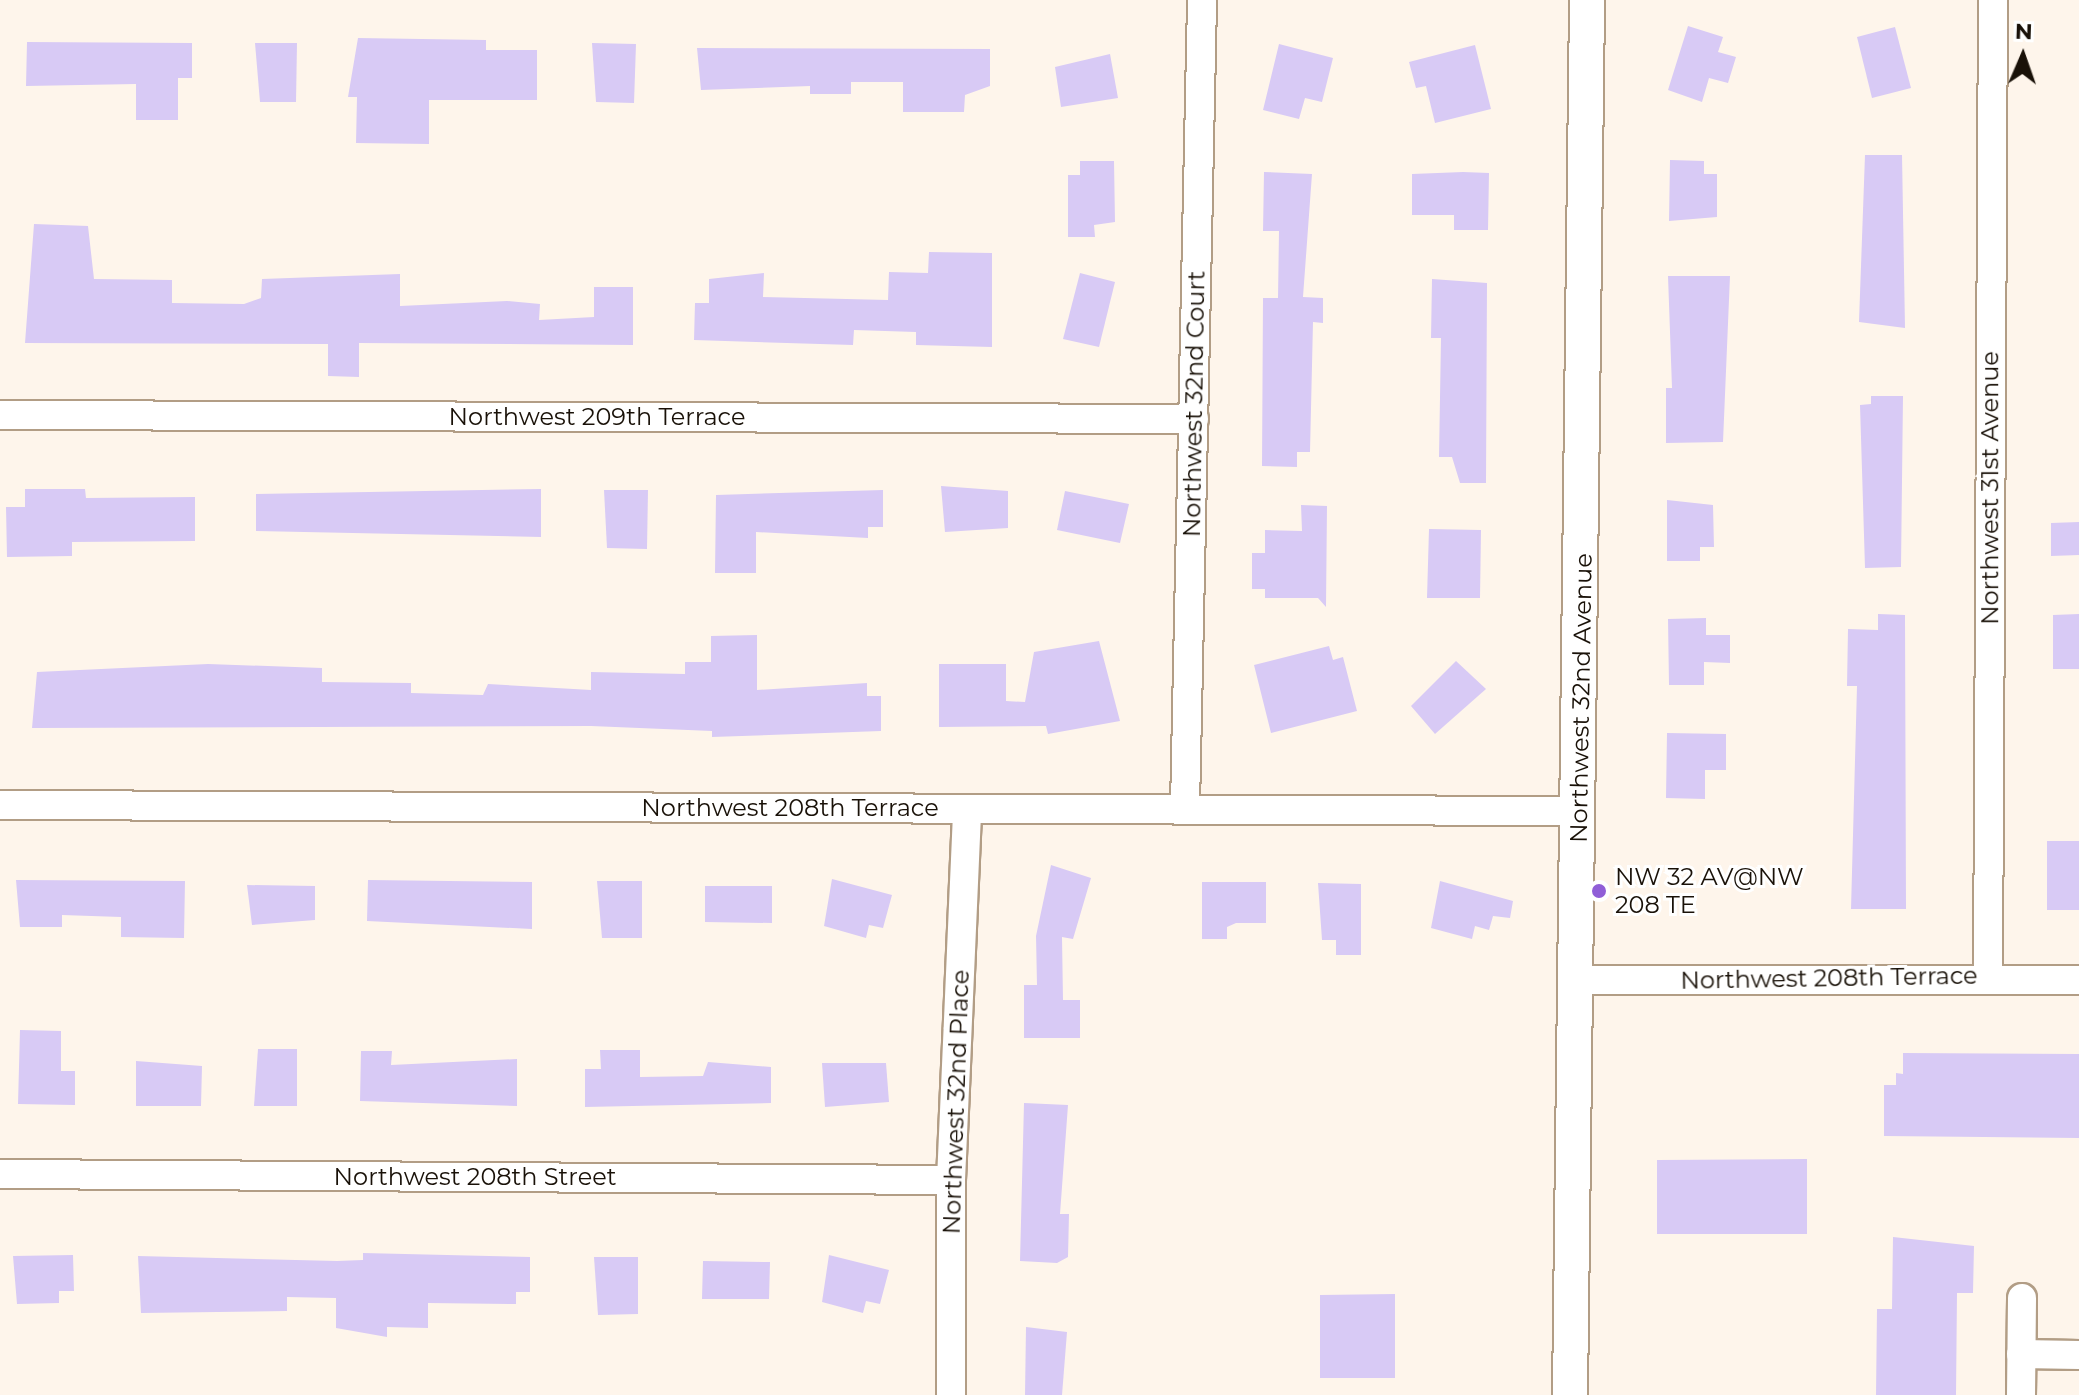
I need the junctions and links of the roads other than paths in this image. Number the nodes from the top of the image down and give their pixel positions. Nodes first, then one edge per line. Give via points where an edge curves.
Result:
1 (1202, 0) edge
2 (1587, 0) edge
3 (1993, 0) edge
4 (0, 415) edge
5 (1194, 419) junction
6 (0, 805) edge
7 (1185, 807) junction
8 (967, 809) junction
9 (1580, 811) junction
10 (1988, 977) junction
11 (1578, 980) junction
12 (2079, 980) edge
13 (0, 1174) edge
14 (951, 1180) junction
15 (2022, 1298) dead end
16 (2021, 1354) junction
17 (2079, 1355) edge
18 (951, 1395) edge
19 (1570, 1395) edge
20 (2021, 1395) edge

1 - 5 street, Northwest 32nd Court
2 - 9 street, Northwest 32nd Avenue
3 - 10 street, Northwest 31st Avenue
4 - 5 street, Northwest 209th Terrace
5 - 7 street, Northwest 32nd Court
6 - 8 street, Northwest 208th Terrace
7 - 8 street, Northwest 208th Terrace
7 - 9 street, Northwest 208th Terrace
8 - 14 street, Northwest 32nd Place
9 - 11 street, Northwest 32nd Avenue
10 - 11 street, Northwest 208th Terrace
10 - 12 street, Northwest 208th Terrace
11 - 19 street, Northwest 32nd Avenue
13 - 14 street, Northwest 208th Street
14 - 18 street, Northwest 32nd Place
15 - 16 street
16 - 17 street
16 - 20 street

